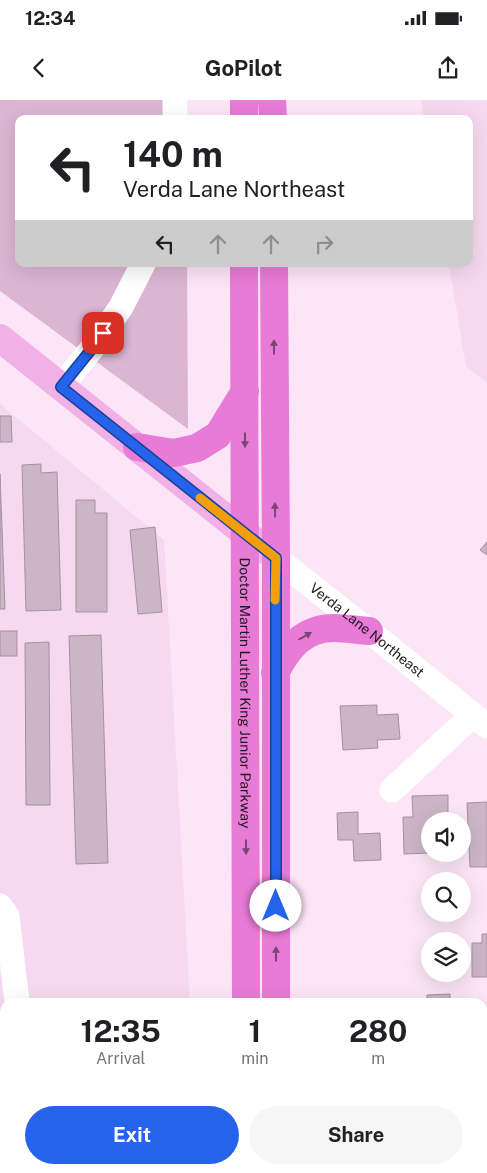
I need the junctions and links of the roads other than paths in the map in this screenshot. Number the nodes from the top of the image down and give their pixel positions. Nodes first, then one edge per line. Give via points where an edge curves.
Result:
1 (176, 100) edge
2 (244, 100) edge
3 (272, 100) edge
4 (174, 115) edge
5 (244, 115) edge
6 (272, 115) edge
7 (141, 267) edge
8 (244, 267) edge
9 (274, 267) edge
10 (0, 338) edge
11 (61, 387) junction
12 (245, 391) junction
13 (137, 447) junction
14 (245, 535) junction
15 (276, 558) junction
16 (369, 631) junction
17 (275, 673) junction
18 (480, 721) edge
19 (392, 790) dead end
20 (0, 906) edge
21 (17, 998) edge
22 (246, 998) edge
23 (276, 998) edge

1 - 4 street
2 - 5 highway
3 - 6 highway
7 - 11 street via 94,346
8 - 12 highway, Doctor Martin Luther King Junior Parkway
15 -> 9 highway, Doctor Martin Luther King Junior Parkway
10 - 11 main road, Verda Lane Northeast
11 - 13 main road, Verda Lane Northeast
12 - 13 highway via 218,435 197,448 174,453
12 -> 14 highway, Doctor Martin Luther King Junior Parkway
13 - 14 main road, Verda Lane Northeast
14 - 15 main road, Verda Lane Northeast
14 -> 22 highway, Doctor Martin Luther King Junior Parkway
15 - 16 street, Verda Lane Northeast
15 - 17 highway, Doctor Martin Luther King Junior Parkway
17 -> 16 highway via 283,656 302,636 333,628
16 - 18 street, Verda Lane Northeast
23 -> 17 highway, Doctor Martin Luther King Junior Parkway
18 - 19 street
20 - 21 street via 7,916

